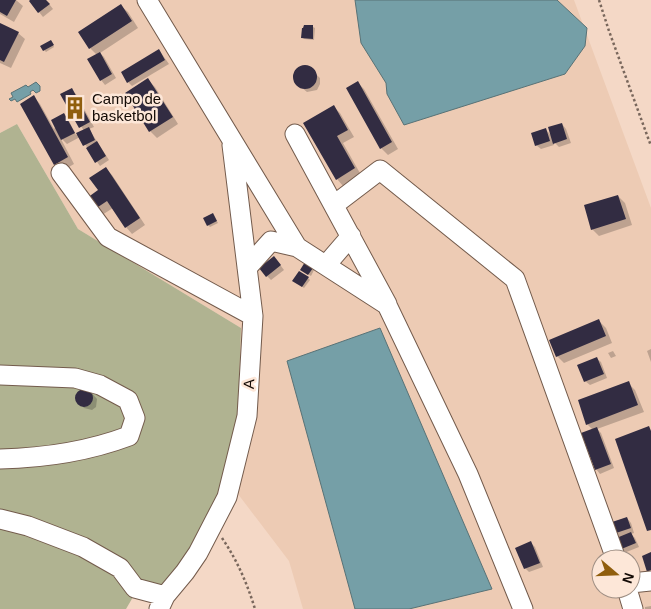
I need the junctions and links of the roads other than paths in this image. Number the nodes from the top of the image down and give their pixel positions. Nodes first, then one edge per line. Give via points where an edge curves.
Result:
1 (147, 0) edge
2 (295, 134) dead end
3 (231, 138) junction
4 (61, 173) dead end
5 (334, 205) junction
6 (351, 236) junction
7 (297, 247) junction
8 (326, 265) junction
9 (247, 268) junction
10 (388, 305) junction
11 (253, 316) junction
12 (0, 375) edge
13 (0, 459) edge
14 (0, 519) edge
15 (612, 549) edge
16 (162, 602) edge
17 (523, 609) edge

1 - 3 street
2 - 5 street
3 - 7 street
3 - 9 street, A
4 - 11 street via 108,237
5 - 6 street
5 - 15 street via 380,170 515,279
6 - 8 street
6 - 10 street
7 - 8 street
7 - 9 street via 271,241
8 - 10 street
9 - 11 street, A
10 - 17 street via 468,474
11 - 16 street, A via 247,416 227,497 193,559
12 - 13 street via 75,378 100,385 128,400 136,418 129,436 105,445 28,458
14 - 16 street via 84,547 120,568 135,588

